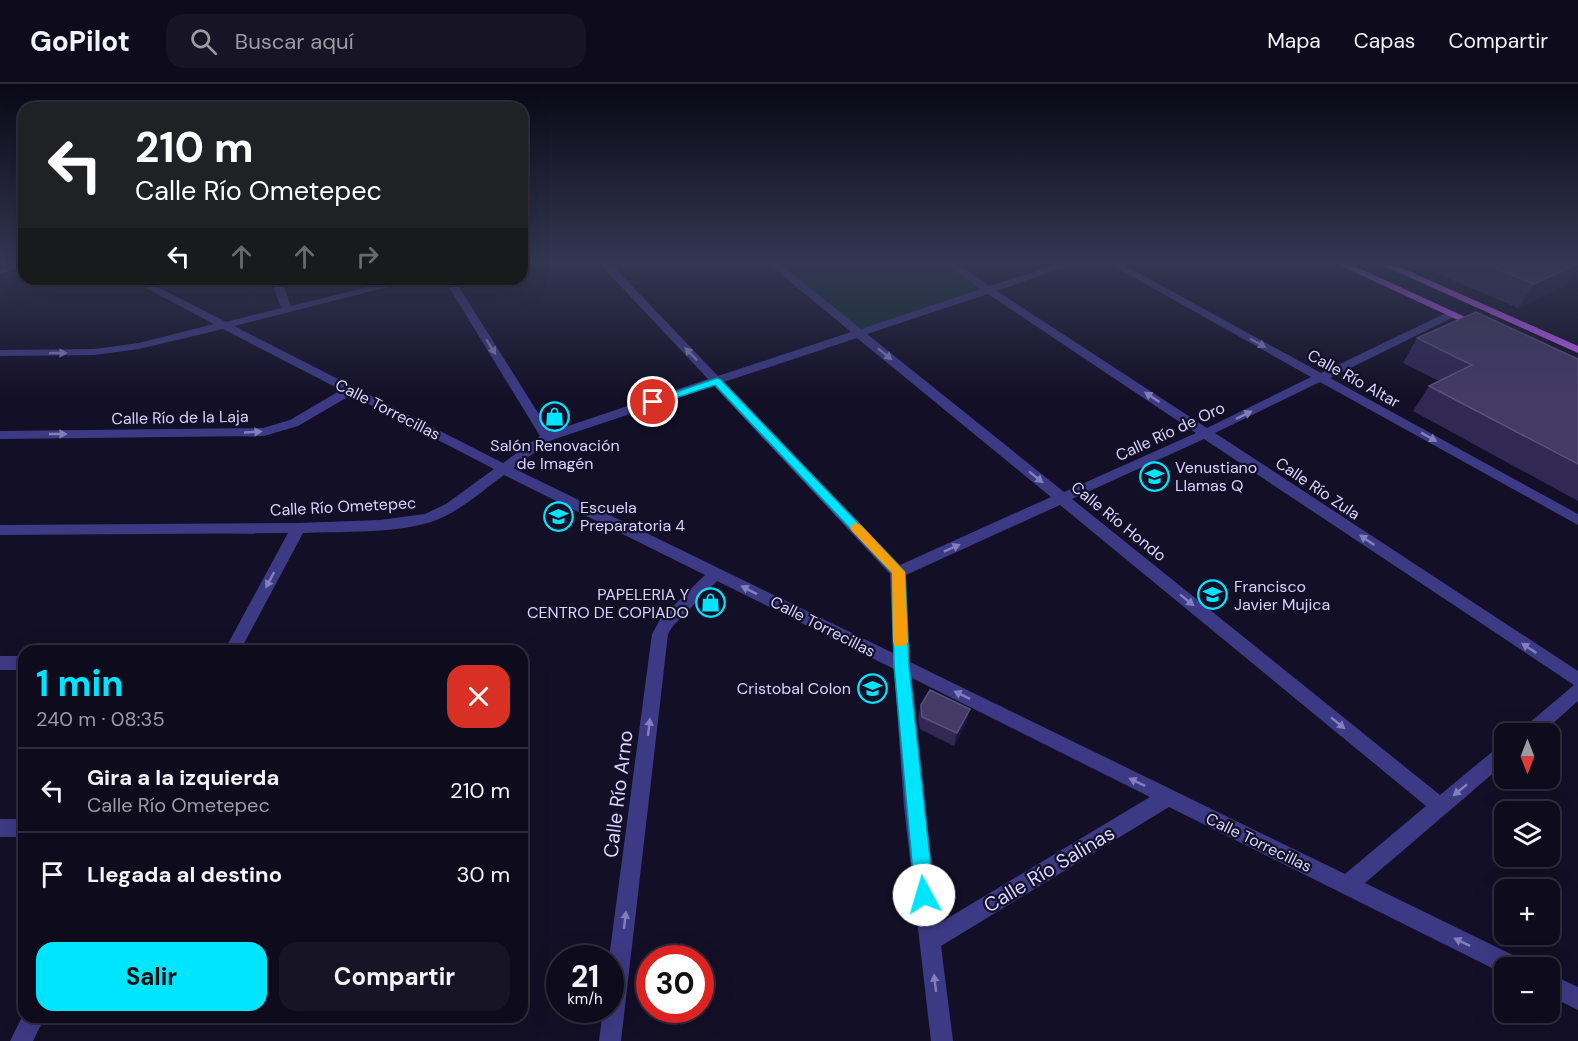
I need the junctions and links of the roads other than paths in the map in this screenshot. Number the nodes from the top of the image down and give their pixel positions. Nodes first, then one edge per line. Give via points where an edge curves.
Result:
1 (195, 309) edge
2 (292, 309) edge
3 (467, 309) edge
4 (648, 309) edge
5 (830, 309) edge
6 (934, 309) edge
7 (1018, 309) edge
8 (1195, 309) edge
9 (1440, 309) edge
10 (1485, 309) edge
11 (287, 310) joint
12 (1452, 314) junction
13 (228, 325) junction
14 (860, 333) junction
15 (1494, 333) edge
16 (1578, 350) edge
17 (0, 353) edge
18 (1320, 378) junction
19 (717, 381) junction
20 (351, 390) junction
21 (1206, 433) junction
22 (0, 435) edge
23 (547, 437) junction
24 (504, 469) junction
25 (1062, 498) junction
26 (1578, 520) edge
27 (298, 528) junction
28 (0, 530) edge
29 (898, 572) junction
30 (716, 573) junction
31 (235, 645) edge
32 (0, 663) edge
33 (18, 663) edge
34 (901, 666) junction
35 (1578, 680) edge
36 (1578, 691) edge
37 (1541, 723) edge
38 (1494, 761) edge
39 (1168, 797) junction
40 (1440, 806) junction
41 (0, 828) edge
42 (18, 828) edge
43 (1347, 885) junction
44 (929, 941) junction
45 (1494, 958) edge
46 (1560, 990) edge
47 (1578, 999) edge
48 (31, 1023) edge
49 (21, 1041) edge
50 (610, 1041) edge
51 (942, 1041) edge

1 - 13 street, Calle Torrecillas
2 - 11 street
3 -> 23 street
19 -> 4 street
5 - 14 street, Calle Río Hondo
6 - 14 street, Calle Río Ometepec
21 -> 7 street, Calle Río Zula
8 -> 18 street, Calle Río Altar
9 - 12 main road
10 - 16 main road
11 - 13 street
12 - 15 main road
12 - 18 street, Calle Río de Oro
17 -> 13 street via 117,350
13 - 20 street, Calle Torrecillas
14 - 19 street, Calle Río Ometepec
14 -> 25 street, Calle Río Hondo
21 -> 18 street, Calle Río de Oro
18 -> 26 street, Calle Río Altar
19 - 23 street, Calle Río Ometepec
19 - 29 street
22 -> 20 street, Calle Río de la Laja via 264,432 294,423
20 - 24 street, Calle Torrecillas
21 - 25 street, Calle Río de Oro
35 -> 21 street, Calle Río Zula
23 - 24 street, Calle Río Ometepec
24 - 27 street, Calle Río Ometepec via 451,507 428,518 380,525
24 - 30 street, Calle Torrecillas
29 -> 25 street, Calle Río de Oro
25 -> 40 street, Calle Río Hondo
27 - 28 street, Calle Río Ometepec
27 -> 31 street
29 - 34 street
34 -> 30 street, Calle Torrecillas
50 -> 30 street, Calle Río Arno via 660,634
32 - 33 street
39 -> 34 street, Calle Torrecillas
34 - 44 street
36 - 37 street
38 -> 40 street
39 - 43 street, Calle Torrecillas
39 - 44 street, Calle Río Salinas
40 - 43 street
41 - 42 street
45 -> 43 street, Calle Torrecillas
51 -> 44 street
46 - 47 street
48 - 49 street

